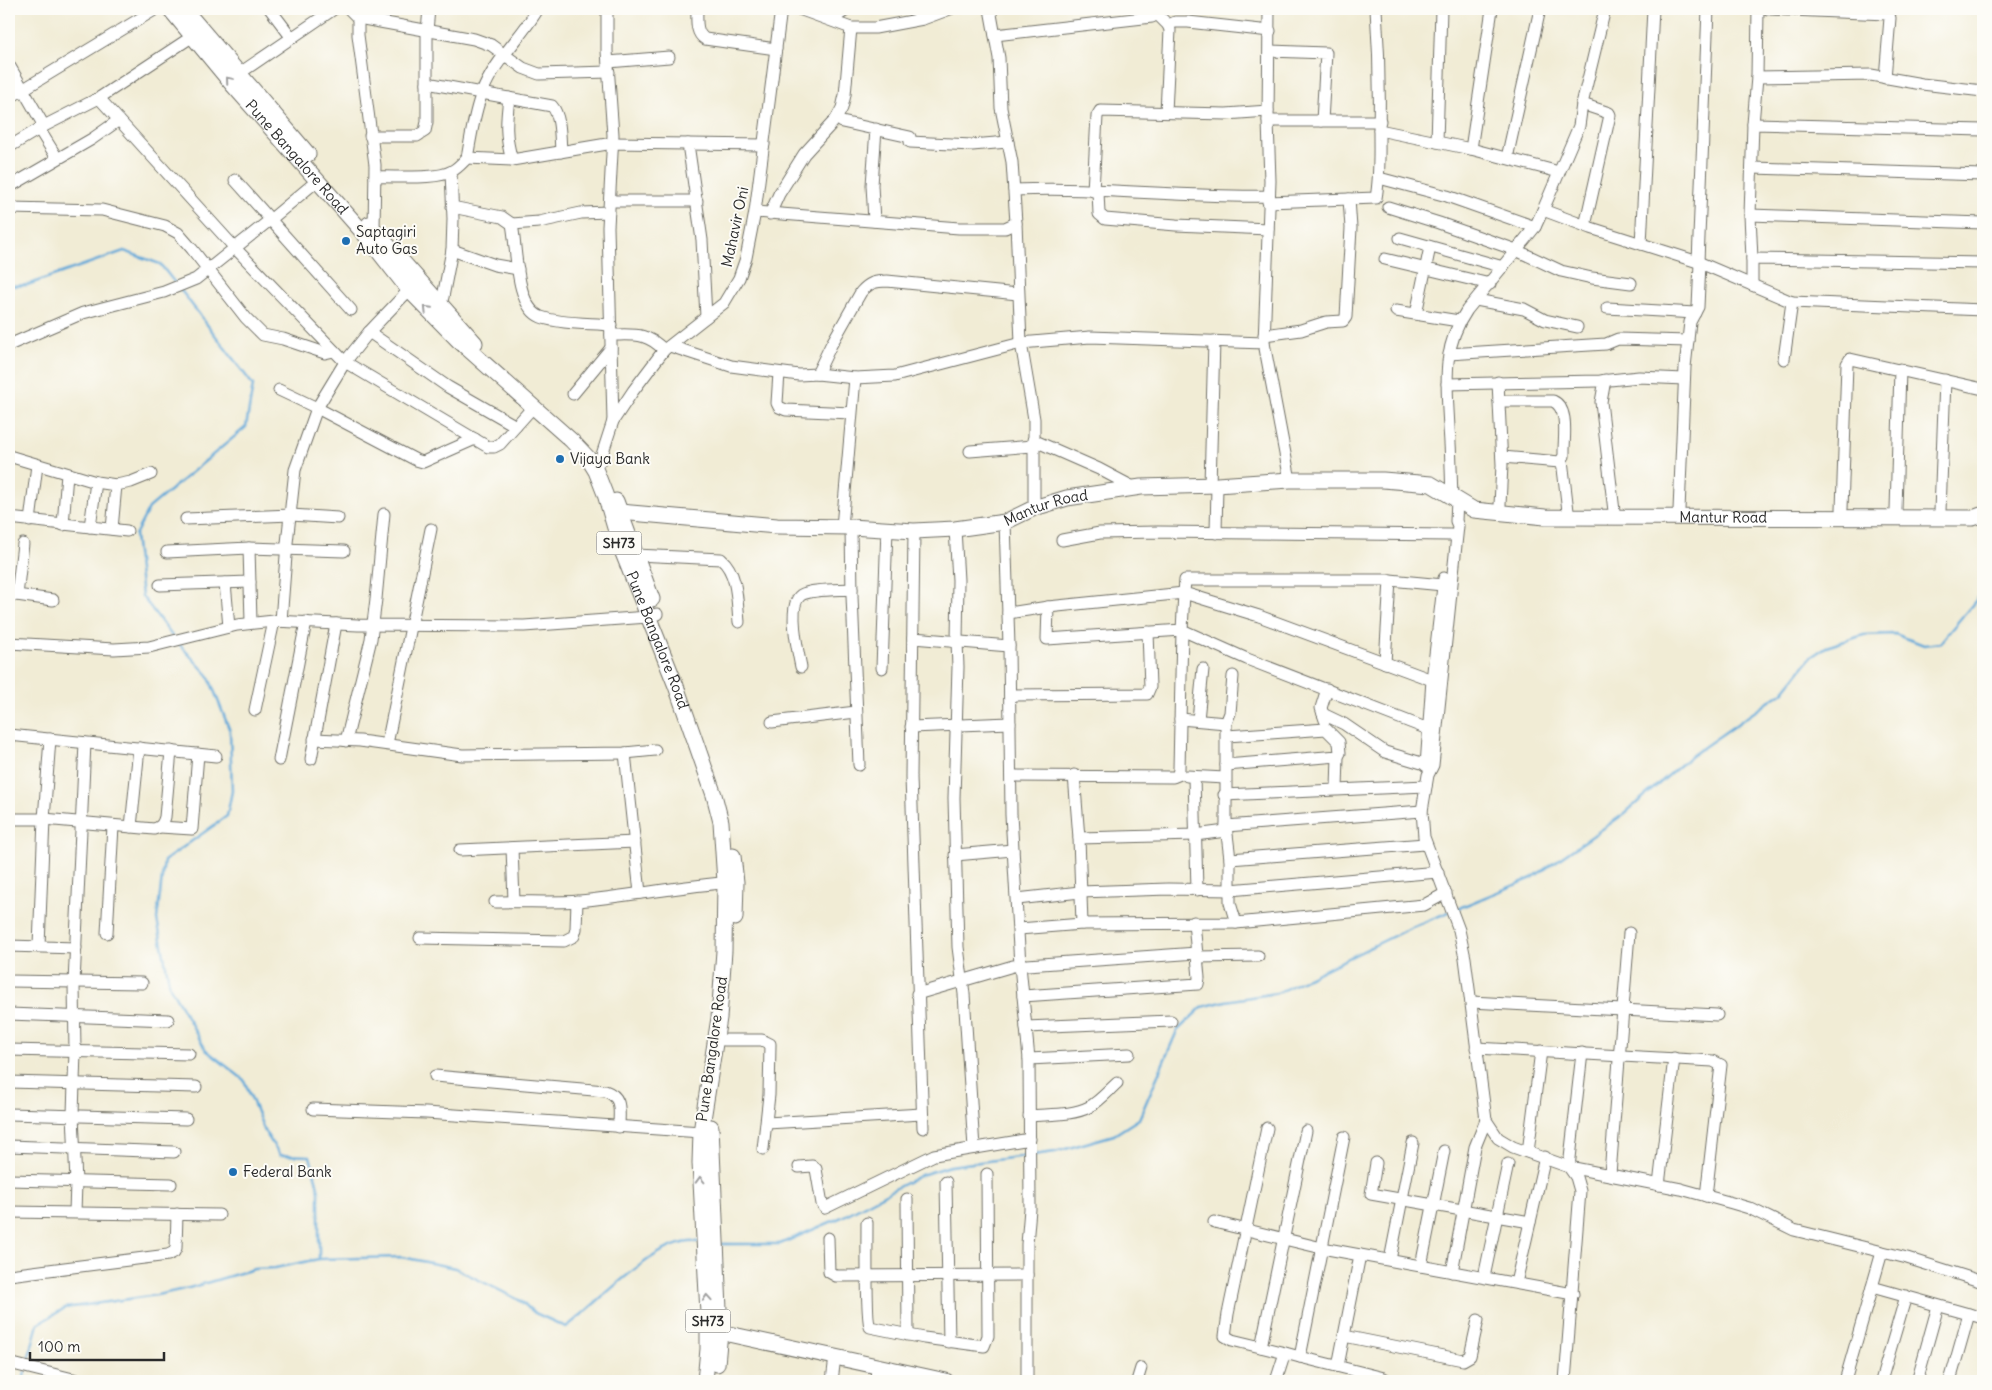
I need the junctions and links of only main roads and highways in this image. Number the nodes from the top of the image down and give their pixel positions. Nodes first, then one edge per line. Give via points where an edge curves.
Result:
1 (170, 9) edge
2 (184, 9) edge
3 (553, 419) junction
4 (1458, 500) junction
5 (620, 512) junction
6 (1982, 515) edge
7 (653, 615) junction
8 (727, 978) junction
9 (716, 1060) junction
10 (709, 1225) junction
11 (714, 1331) junction
12 (876, 1374) edge
13 (705, 1381) edge
14 (715, 1381) edge
15 (946, 1381) edge

3 -> 1 main road, Pune Bangalore Road / SH73 via 533,407 459,341 409,290
2 - 3 main road, Pune Bangalore Road / SH73 via 473,342
3 - 5 main road, Pune Bangalore Road / SH73 via 573,430 600,461
3 - 7 main road, Pune Bangalore Road / SH73 via 596,471 621,548
4 - 5 main road, Mantur Road via 1431,484 1383,480 1290,480 1135,488 1068,498 1034,508 1005,522 914,531 777,526
4 - 6 main road, Mantur Road via 1568,511 1896,510
4 - 6 main road, Mantur Road via 1474,510 1570,518 1973,518
5 - 7 main road, Pune Bangalore Road / SH73
7 - 8 main road, Pune Bangalore Road / SH73 via 729,814 734,945
8 - 9 main road, Pune Bangalore Road / SH73 via 718,1018
8 - 9 main road, Pune Bangalore Road / SH73 via 724,1040
9 - 10 main road, Pune Bangalore Road / SH73 via 710,1131
10 -> 9 main road, Pune Bangalore Road / SH73 via 700,1163 701,1132
10 - 11 main road, SH73
11 - 12 main road via 835,1357
11 - 13 main road, SH73 via 708,1349
11 - 14 main road, SH73
12 - 15 main road

